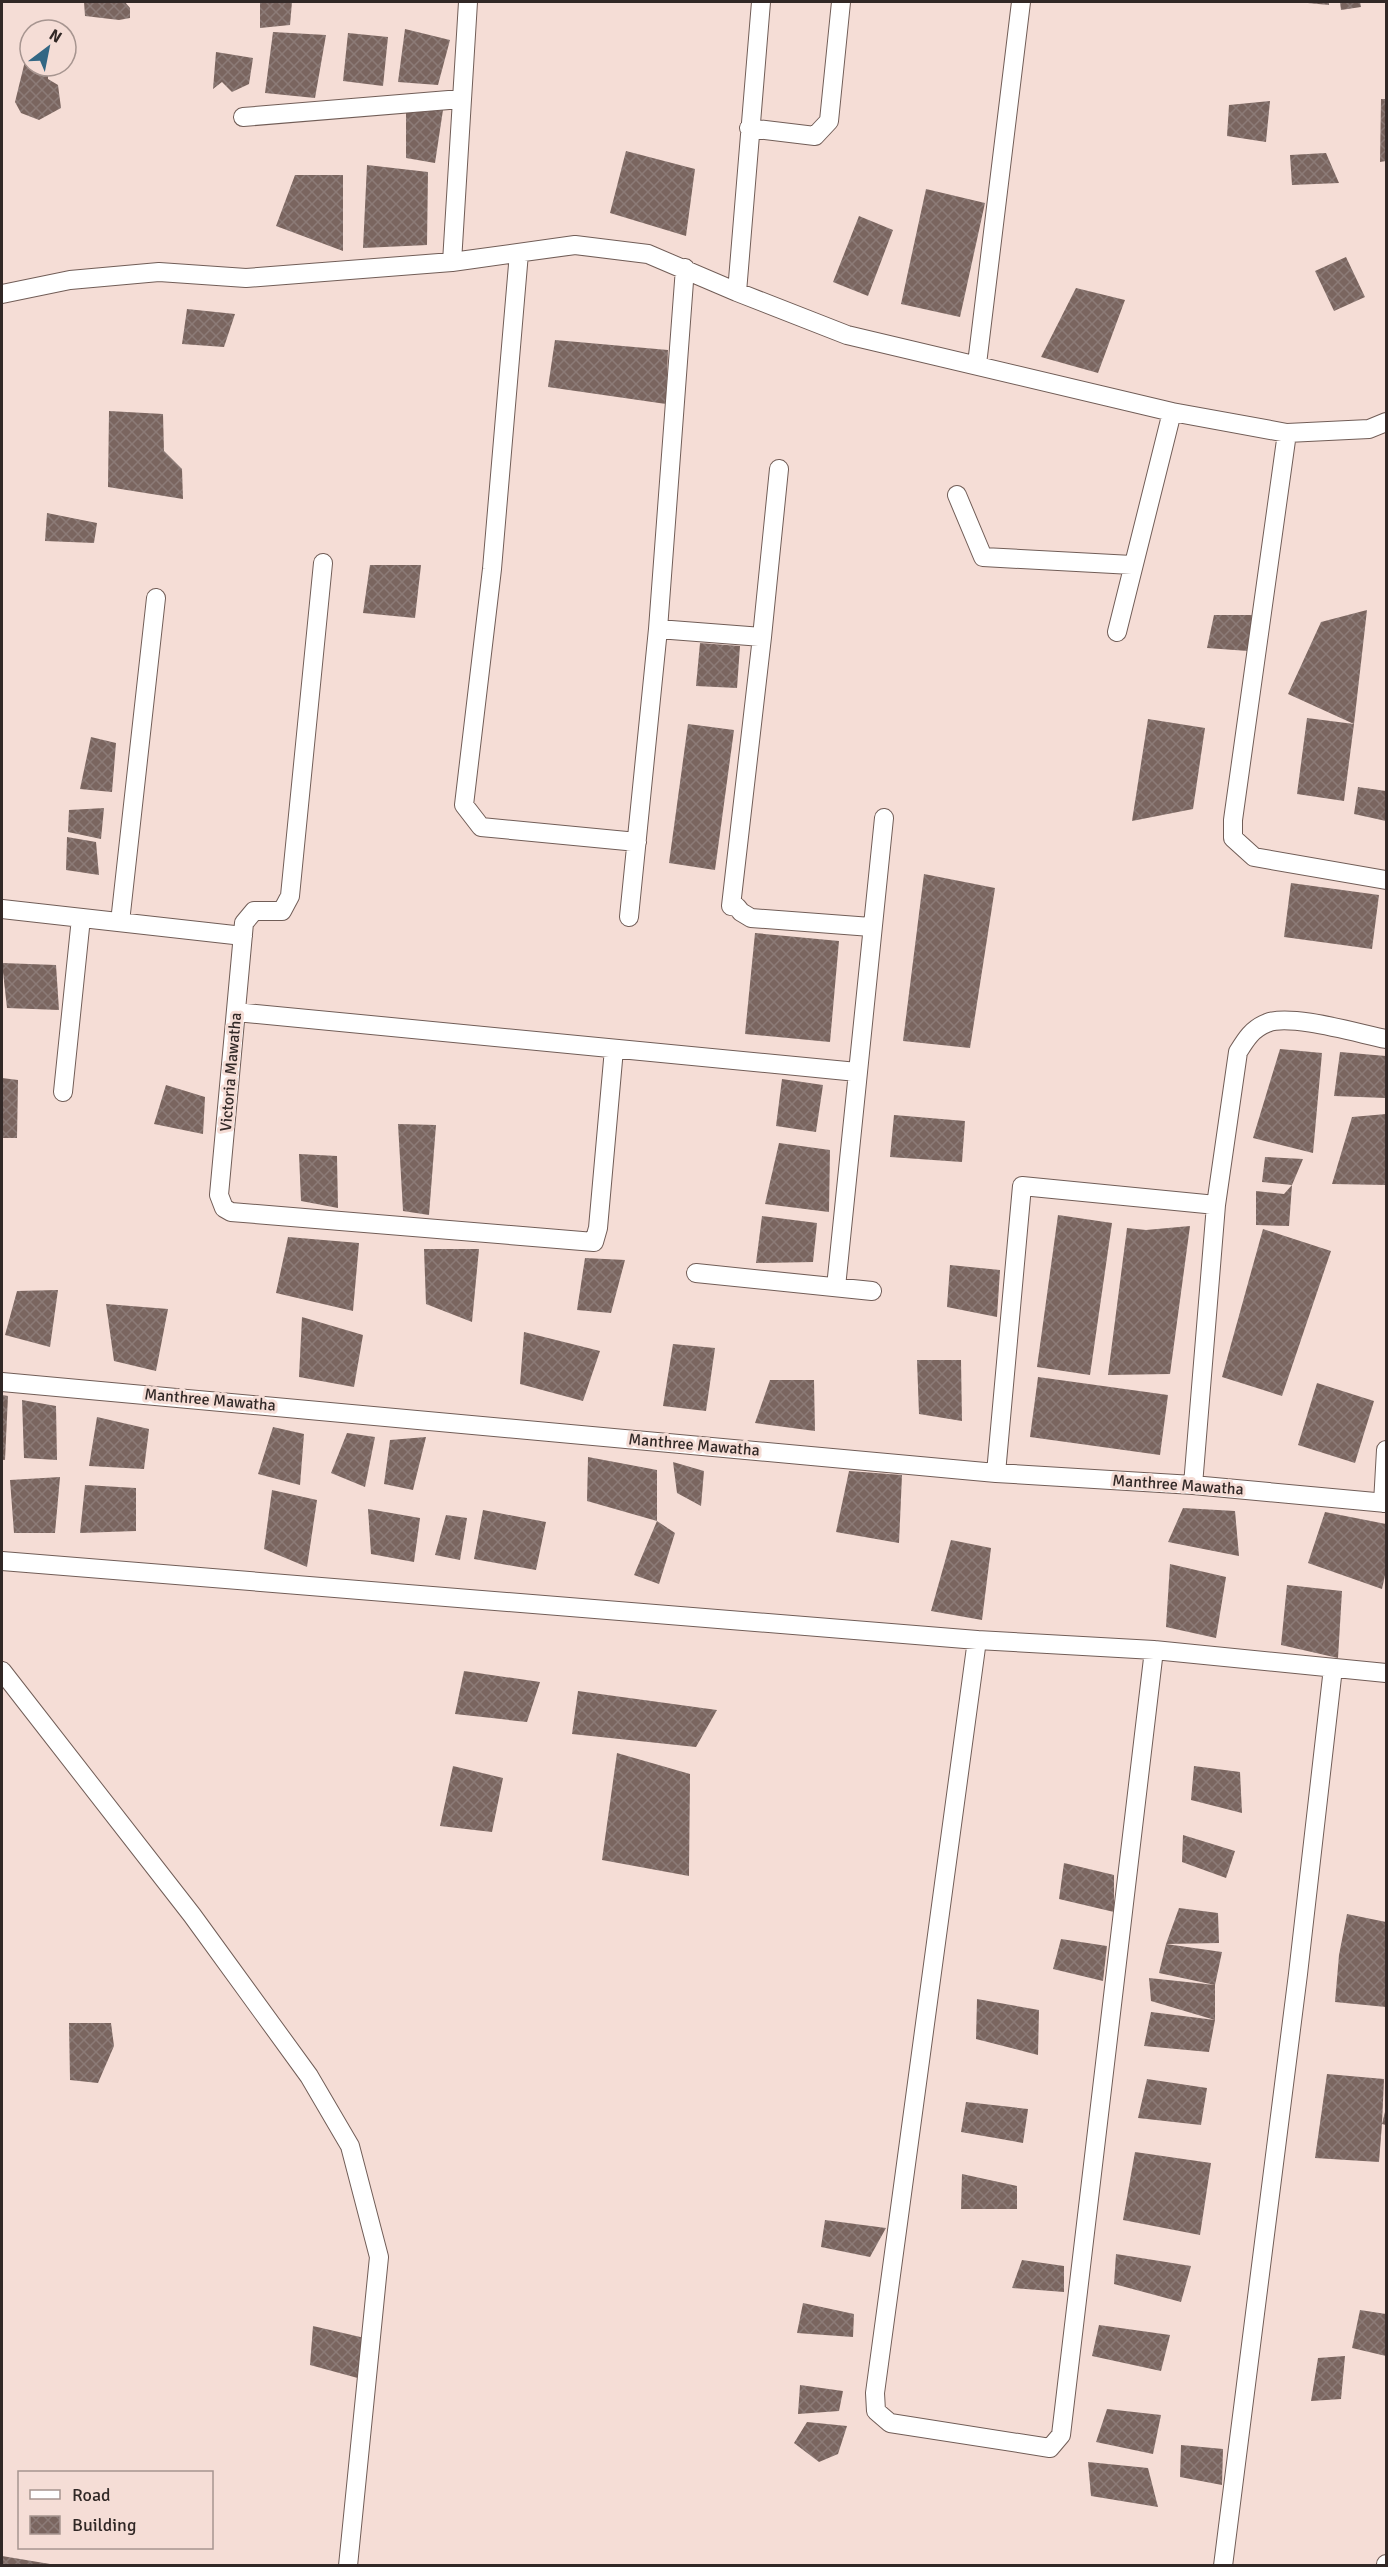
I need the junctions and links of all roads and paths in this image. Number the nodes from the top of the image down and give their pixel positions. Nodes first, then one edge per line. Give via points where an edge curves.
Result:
1 (468, 2) edge
2 (761, 2) edge
3 (841, 2) edge
4 (1021, 2) edge
5 (461, 99) junction
6 (243, 117) dead end
7 (749, 128) junction
8 (519, 253) junction
9 (452, 261) junction
10 (685, 268) junction
11 (737, 292) junction
12 (2, 294) edge
13 (977, 364) junction
14 (1172, 412) junction
15 (1386, 422) edge
16 (1287, 433) junction
17 (779, 469) dead end
18 (957, 495) dead end
19 (323, 563) dead end
20 (1132, 565) junction
21 (156, 598) dead end
22 (658, 628) junction
23 (1117, 632) dead end
24 (762, 637) junction
25 (884, 818) dead end
26 (637, 842) junction
27 (1386, 880) edge
28 (2, 909) edge
29 (629, 917) dead end
30 (81, 918) junction
31 (120, 922) junction
32 (871, 927) junction
33 (243, 936) junction
34 (236, 1012) junction
35 (1386, 1039) edge
36 (614, 1049) junction
37 (857, 1072) junction
38 (63, 1092) dead end
39 (1216, 1205) junction
40 (696, 1274) dead end
41 (836, 1287) junction
42 (872, 1291) dead end
43 (2, 1382) edge
44 (1386, 1450) edge
45 (996, 1473) junction
46 (1193, 1485) junction
47 (1385, 1503) edge
48 (2, 1561) edge
49 (977, 1640) junction
50 (1154, 1650) junction
51 (1333, 1668) junction
52 (2, 1671) edge
53 (1386, 1673) edge
54 (348, 2565) edge
55 (1223, 2565) edge

1 - 5 street
2 - 7 street
3 - 7 street via 829,122 816,136
4 - 13 street
5 - 6 street
5 - 9 street
7 - 11 street
8 - 9 street
8 - 10 street via 575,245 648,254
8 - 26 street via 492,569 464,805 481,827
9 - 12 street via 246,278 159,272 69,280
10 - 11 street
10 - 22 street
11 - 13 street via 847,335
13 - 14 street
14 - 16 street
14 - 20 street
15 - 16 street via 1369,429
16 - 27 street via 1233,838 1254,856
17 - 24 street
18 - 20 street via 982,557
19 - 33 street via 290,896 282,911 254,911 244,923
20 - 23 street
21 - 31 street
22 - 24 street
22 - 26 street
24 - 32 street via 731,906 751,918
25 - 32 street
26 - 29 street
28 - 30 street
30 - 31 street
30 - 38 street
31 - 33 street
32 - 37 street
33 - 34 street, Victoria Mawatha
34 - 36 street
34 - 36 street, Victoria Mawatha via 219,1195 224,1208 231,1212 594,1242
35 - 39 street via 1285,1019 1267,1022 1249,1033 1238,1052
36 - 37 street
37 - 41 street
39 - 45 street via 1022,1186
39 - 46 street
40 - 41 street
41 - 42 street
43 - 45 street, Manthree Mawatha
44 - 47 street
45 - 46 street, Manthree Mawatha
46 - 47 street, Manthree Mawatha
48 - 49 street
49 - 50 street
49 - 50 street via 874,2393 876,2411 890,2423 1050,2448 1061,2435
50 - 51 street
51 - 53 street
51 - 55 street
52 - 54 street via 192,1915 309,2076 350,2146 379,2257

